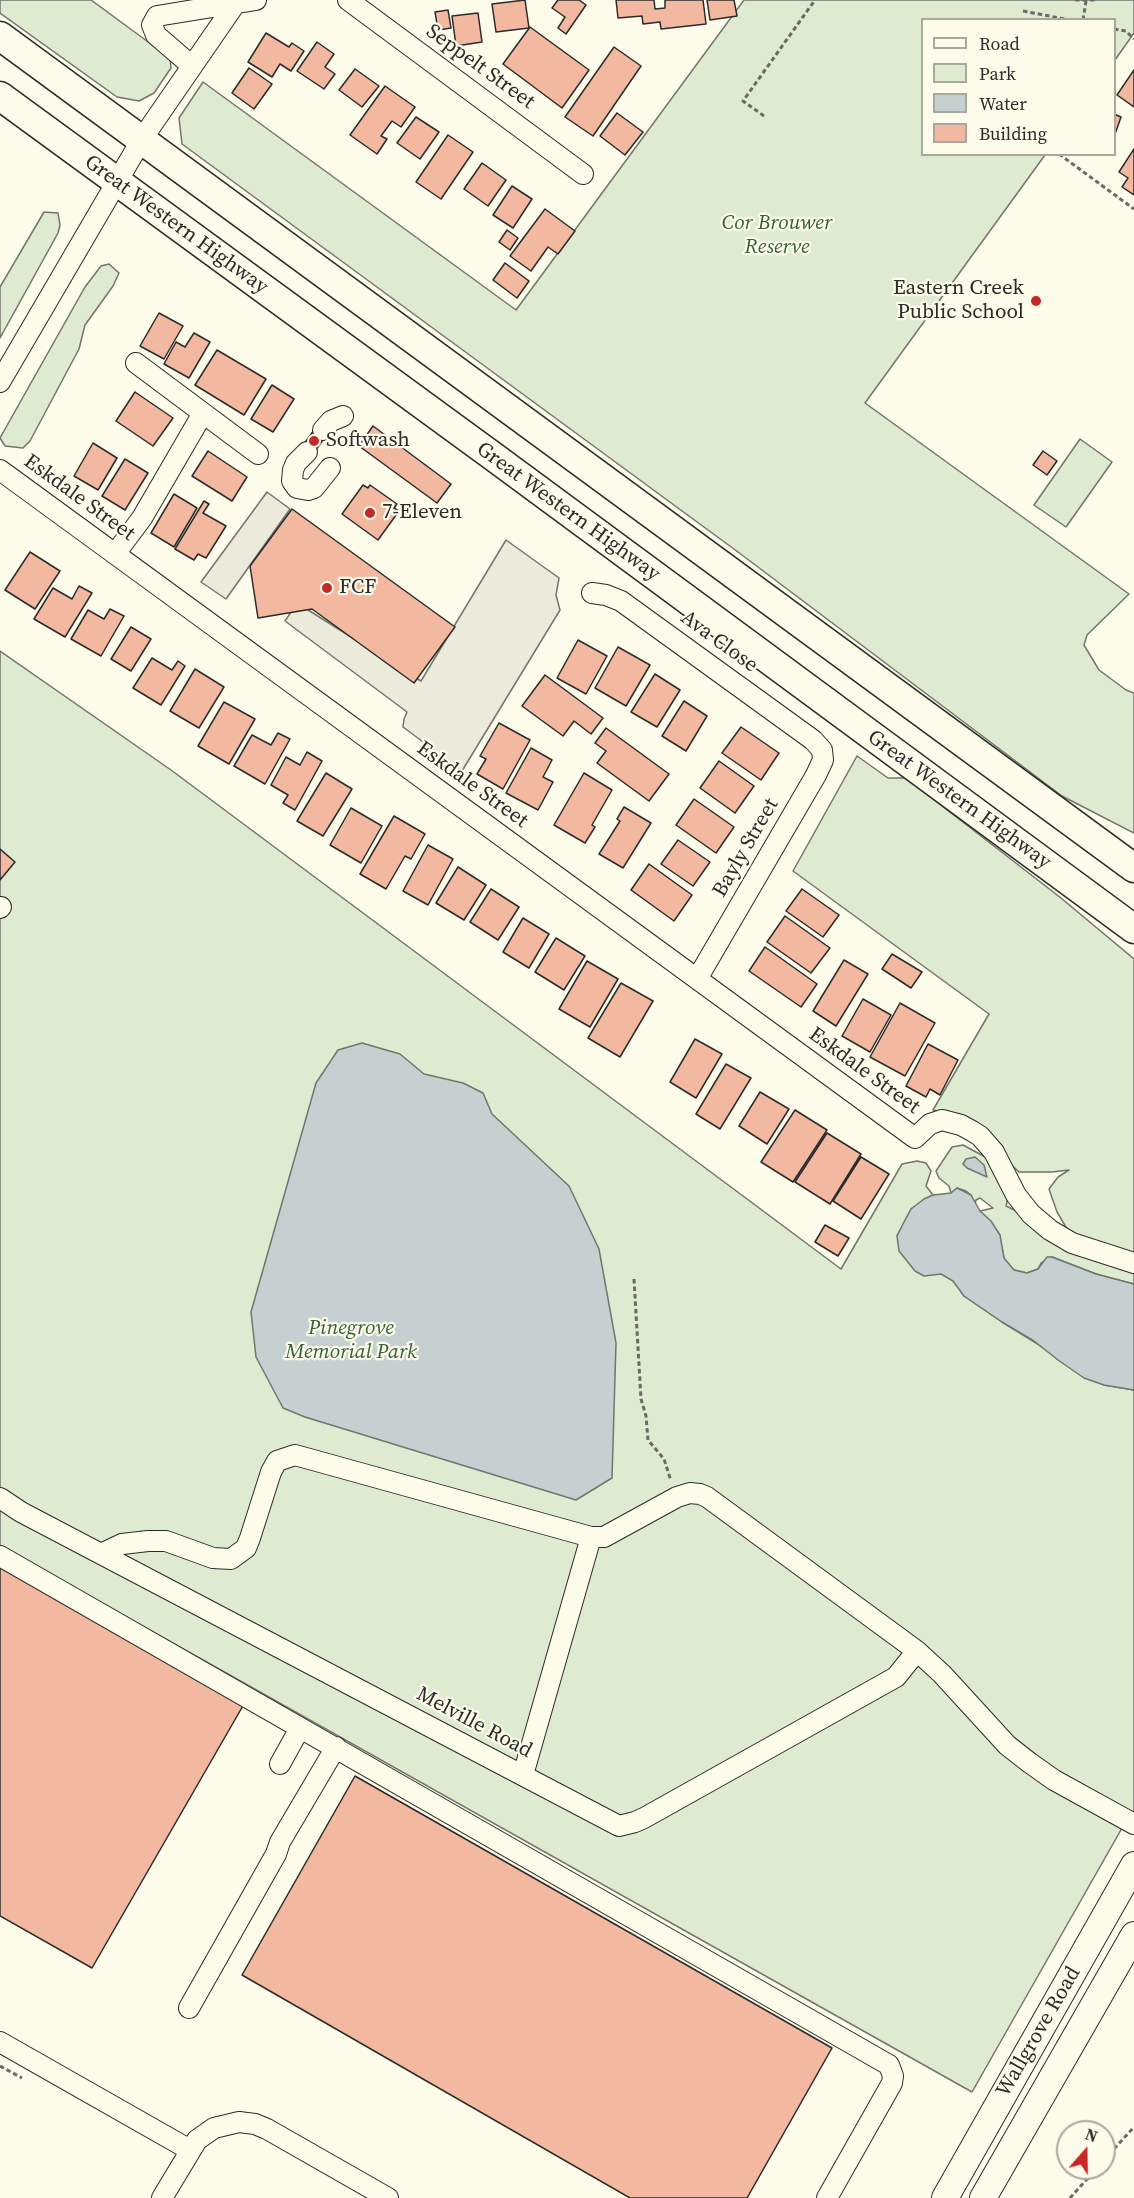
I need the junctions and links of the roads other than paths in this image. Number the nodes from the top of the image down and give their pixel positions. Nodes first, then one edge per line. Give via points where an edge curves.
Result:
1 (256, 0) edge
2 (348, 0) edge
3 (235, 4) junction
4 (0, 36) edge
5 (192, 66) junction
6 (0, 96) edge
7 (142, 139) junction
8 (583, 174) dead end
9 (116, 182) junction
10 (136, 363) dead end
11 (0, 382) edge
12 (203, 413) junction
13 (344, 416) dead end
14 (323, 430) dead end
15 (307, 452) dead end
16 (258, 454) dead end
17 (330, 468) dead end
18 (0, 470) edge
19 (115, 554) junction
20 (592, 593) dead end
21 (813, 740) joint
22 (1134, 868) edge
23 (1134, 929) edge
24 (697, 979) junction
25 (1134, 1263) edge
26 (0, 1498) edge
27 (591, 1537) junction
28 (101, 1554) junction
29 (0, 1556) edge
30 (917, 1651) junction
31 (300, 1728) junction
32 (336, 1747) junction
33 (280, 1764) dead end
34 (523, 1775) junction
35 (1134, 1824) edge
36 (1134, 1865) edge
37 (1134, 1935) edge
38 (189, 2008) dead end
39 (0, 2042) edge
40 (190, 2150) junction
41 (162, 2198) edge
42 (388, 2198) edge
43 (826, 2198) edge
44 (945, 2198) edge
45 (983, 2198) edge

1 - 3 street
2 - 8 street, Seppelt Street
3 - 5 street
3 - 5 street via 163,14 153,20 156,34
4 - 7 highway
5 - 7 street
6 - 9 highway, Great Western Highway
7 - 9 street
7 - 22 highway
9 - 11 street
9 - 23 highway, Great Western Highway
10 - 12 street
12 - 16 street
12 - 19 street via 135,528
13 - 14 street via 332,420
15 - 17 street via 293,470 292,481 297,488 314,488
18 - 19 street, Eskdale Street
19 - 24 street, Eskdale Street
20 - 21 street, Ava Close via 621,601
21 - 24 street, Bayly Street via 822,750 820,767
24 - 25 street, Eskdale Street via 915,1138 930,1124 942,1120 980,1136 1031,1214 1072,1243
26 - 28 street, Melville Road
27 - 28 street via 295,1455 277,1461 246,1548 231,1559 213,1558 166,1541 122,1544
27 - 30 street via 604,1537 677,1497 700,1494
27 - 34 street
28 - 34 street, Melville Road
29 - 31 street
30 - 34 street, Melville Road via 896,1677 635,1822 619,1826
30 - 35 street via 1030,1764
31 - 32 street
31 - 33 street
32 - 38 street
32 - 43 street via 889,2065 892,2084
36 - 44 main road, Wallgrove Road
37 - 45 main road, Wallgrove Road
39 - 40 street
40 - 41 street
40 - 42 street via 214,2128 239,2122 255,2124

